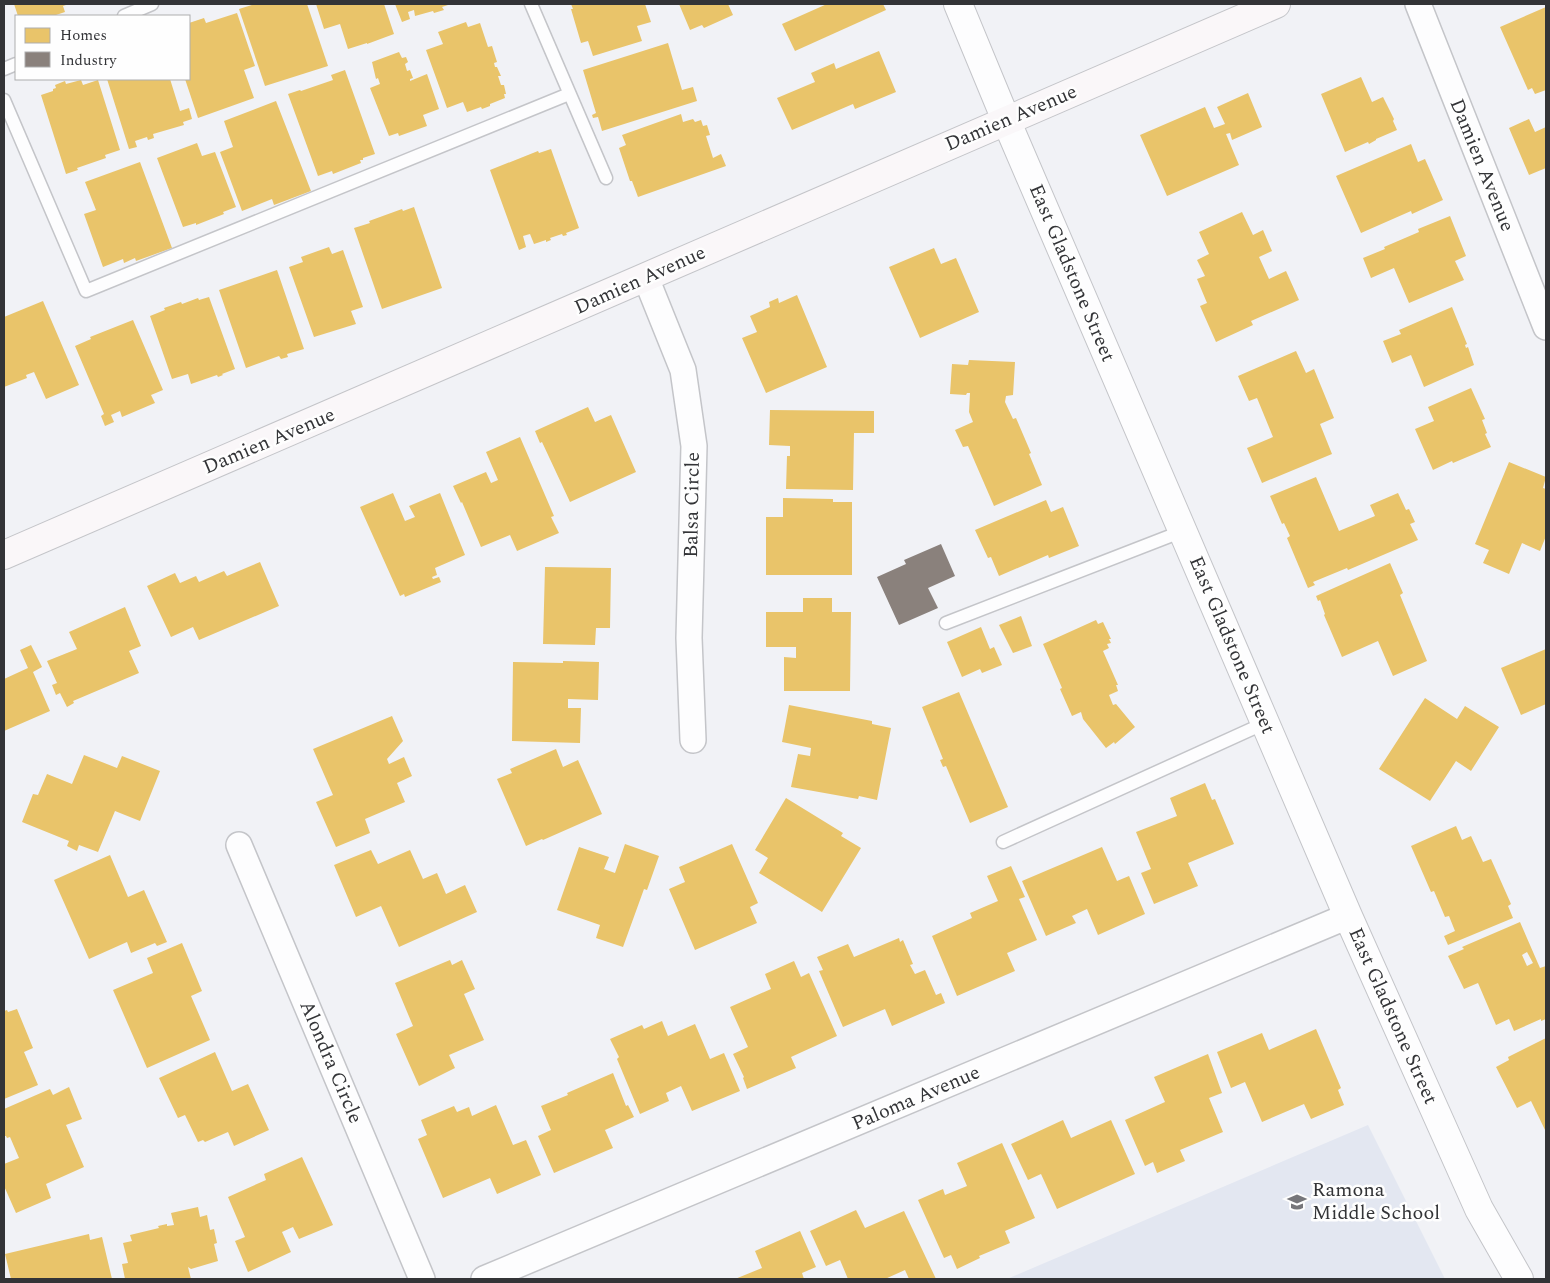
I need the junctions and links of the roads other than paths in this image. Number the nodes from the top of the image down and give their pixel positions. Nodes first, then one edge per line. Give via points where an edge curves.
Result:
1 (152, 4) edge
2 (531, 4) edge
3 (958, 4) edge
4 (1276, 4) edge
5 (1418, 4) edge
6 (126, 15) edge
7 (569, 94) junction
8 (4, 100) edge
9 (1006, 120) junction
10 (606, 178) dead end
11 (646, 278) junction
12 (1546, 327) edge
13 (1183, 531) junction
14 (4, 556) edge
15 (946, 623) dead end
16 (1265, 723) junction
17 (693, 740) dead end
18 (1003, 842) dead end
19 (240, 845) dead end
20 (1348, 916) junction
21 (422, 1279) edge
22 (484, 1279) edge
23 (1519, 1279) edge

1 - 6 lane
2 - 7 lane
3 - 9 street, East Gladstone Street
4 - 9 main road, Damien Avenue
5 - 12 street, Damien Avenue
7 - 8 lane via 86,291
7 - 10 lane
9 - 11 main road, Damien Avenue
9 - 13 street, East Gladstone Street
11 - 14 main road, Damien Avenue
11 - 17 street, Balsa Circle via 683,370 694,446 689,638
13 - 15 lane
13 - 16 street, East Gladstone Street
16 - 18 lane
16 - 20 street, East Gladstone Street
19 - 21 street, Alondra Circle
20 - 22 street, Paloma Avenue
20 - 23 street, East Gladstone Street via 1479,1209

